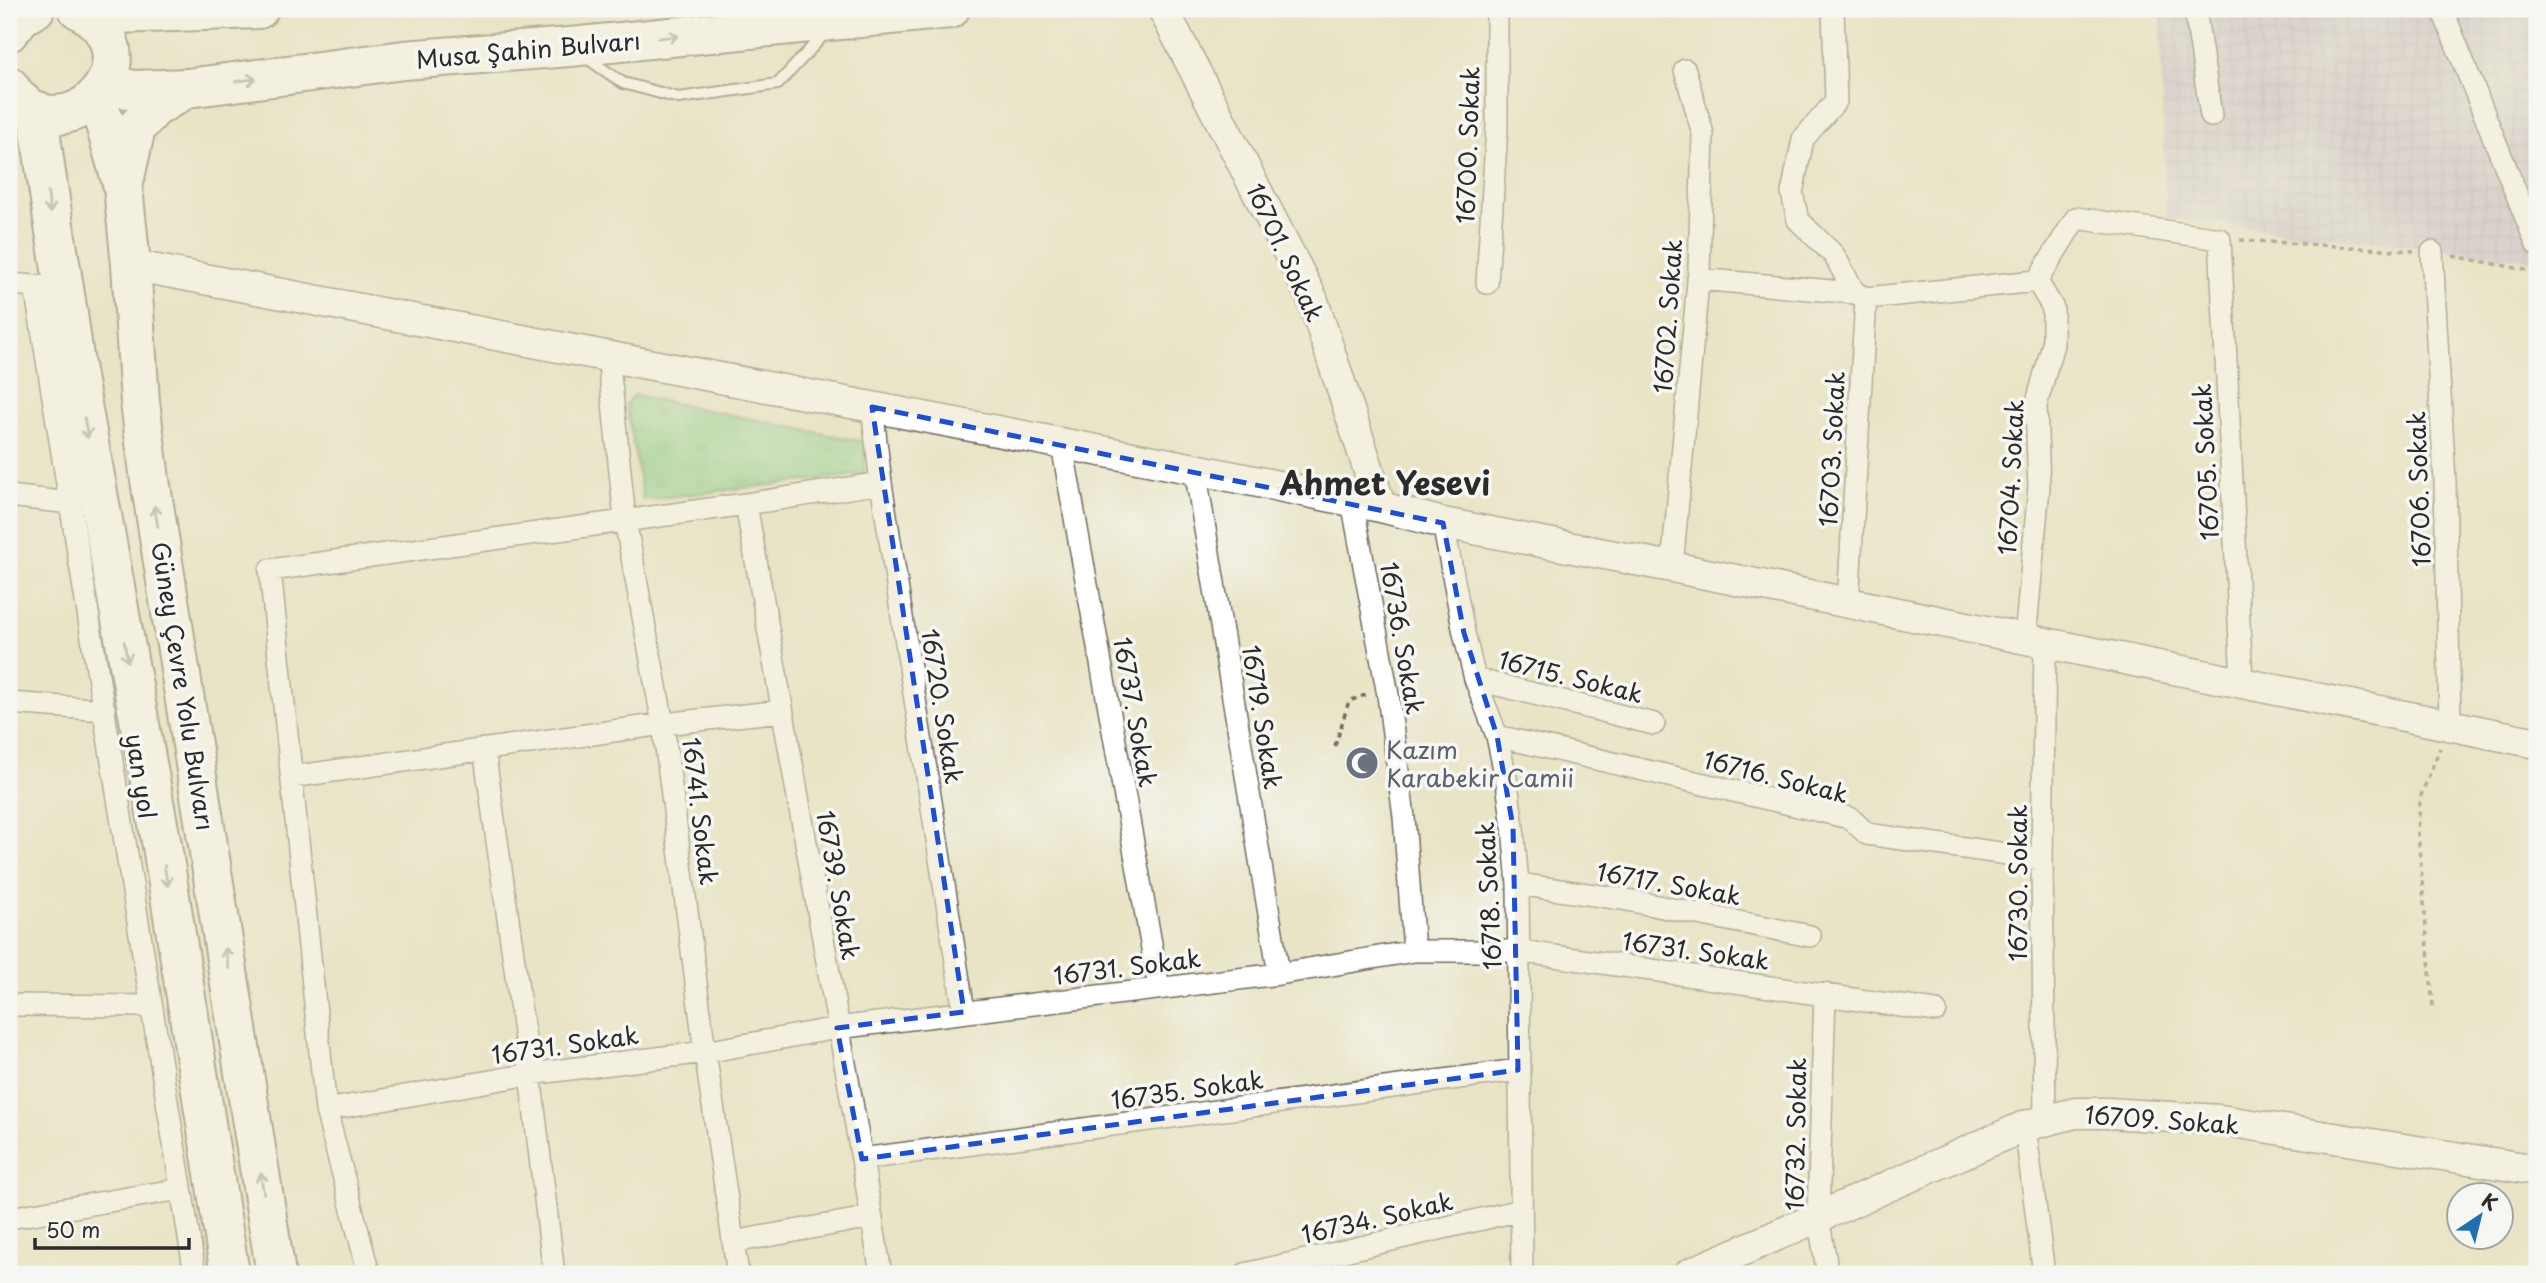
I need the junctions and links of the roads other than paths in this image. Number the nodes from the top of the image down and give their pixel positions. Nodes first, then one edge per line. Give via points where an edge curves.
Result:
1 (189, 9) edge
2 (259, 9) edge
3 (950, 9) edge
4 (1163, 9) edge
5 (1497, 9) edge
6 (1833, 9) edge
7 (2195, 9) edge
8 (2442, 9) edge
9 (84, 12) edge
10 (837, 20) junction
11 (570, 47) junction
12 (1685, 70) dead end
13 (9, 86) edge
14 (187, 88) junction
15 (101, 91) junction
16 (23, 114) edge
17 (2211, 116) dead end
18 (123, 187) junction
19 (2537, 245) edge
20 (2432, 252) road end
21 (131, 265) junction
22 (1698, 279) junction
23 (2037, 281) junction
24 (1488, 283) dead end
25 (9, 284) edge
26 (51, 287) junction
27 (1861, 295) junction
28 (608, 355) junction
29 (872, 407) junction
30 (1062, 445) junction
31 (1195, 469) junction
32 (881, 483) junction
33 (9, 496) edge
34 (70, 503) junction
35 (746, 504) junction
36 (1367, 504) junction
37 (625, 520) junction
38 (1443, 523) junction
39 (1672, 567) junction
40 (1848, 604) junction
41 (2035, 642) junction
42 (1475, 679) junction
43 (2242, 682) junction
44 (9, 703) edge
45 (105, 710) junction
46 (782, 711) junction
47 (2450, 723) junction
48 (663, 724) junction
49 (1654, 724) dead end
50 (1497, 736) junction
51 (2537, 743) edge
52 (484, 749) junction
53 (291, 776) junction
54 (2042, 859) junction
55 (1518, 884) junction
56 (1810, 936) dead end
57 (1414, 951) junction
58 (1519, 951) junction
59 (1279, 974) junction
60 (1159, 988) junction
61 (1825, 994) junction
62 (9, 1005) edge
63 (150, 1006) junction
64 (1936, 1011) dead end
65 (964, 1012) junction
66 (838, 1027) junction
67 (705, 1052) junction
68 (1518, 1070) junction
69 (530, 1074) junction
70 (326, 1110) junction
71 (2035, 1124) junction
72 (862, 1159) junction
73 (2537, 1170) edge
74 (181, 1189) junction
75 (1521, 1210) junction
76 (872, 1217) junction
77 (1818, 1217) junction
78 (9, 1218) edge
79 (733, 1241) junction
80 (195, 1274) edge
81 (230, 1274) edge
82 (276, 1274) edge
83 (369, 1274) edge
84 (554, 1274) edge
85 (738, 1274) edge
86 (881, 1274) edge
87 (1255, 1274) edge
88 (1522, 1274) edge
89 (1689, 1274) edge
90 (1828, 1274) edge
91 (2044, 1274) edge

1 - 2 highway
1 - 9 highway
3 - 10 highway, Musa Şahin Bulvarı
4 - 36 main road, 16701. Sokak via 1312,298
5 - 24 street, 16700. Sokak via 1497,127
6 - 27 street via 1836,101 1803,139 1792,193 1798,220 1834,255
7 - 17 street
8 - 19 street
9 - 15 highway via 102,29 110,47 111,66
11 -> 10 highway, Musa Şahin Bulvarı
10 - 11 lane via 778,84 679,98 623,83
14 -> 11 highway, Musa Şahin Bulvarı via 404,60
12 - 22 street, 16702. Sokak via 1703,134
13 - 16 highway
14 - 15 highway, Musa Şahin Bulvarı
14 - 18 highway via 154,108 136,128
15 - 16 highway via 84,107 69,113
15 - 18 highway, Güney Çevre Yolu Bulvarı
16 -> 26 highway, Güney Çevre Yolu Bulvarı via 43,162 52,221
18 - 21 highway, Güney Çevre Yolu Bulvarı
20 - 47 street, 16706. Sokak via 2445,482
21 - 28 main road
82 -> 21 highway, Güney Çevre Yolu Bulvarı via 150,480
22 - 27 street
22 - 39 street, 16702. Sokak
23 - 27 street
23 - 41 street, 16704. Sokak via 2053,307 2053,344 2036,405
23 - 43 street, 16705. Sokak via 2076,218 2220,239
25 - 26 street
26 - 34 street, yan yol
26 -> 81 highway, Güney Çevre Yolu Bulvarı via 75,366 162,846
27 - 40 street, 16703. Sokak
28 - 29 main road
28 - 37 street, 16741. Sokak
29 - 30 main road
29 - 32 street, 16720. Sokak
30 - 31 main road
30 - 60 street, 16737. Sokak
31 - 36 main road
31 - 59 street, 16719. Sokak
32 - 35 street
32 - 65 street, 16720. Sokak
33 - 34 street
34 - 45 street, yan yol
35 - 37 street
35 - 46 street, 16739. Sokak
36 - 38 main road
36 - 57 street, 16736. Sokak via 1404,817
37 - 48 street, 16741. Sokak
37 - 53 street via 270,570
38 - 39 main road
38 - 42 street, 16718. Sokak
39 - 40 main road
40 - 41 main road
41 - 43 main road
41 - 54 street, 16730. Sokak
42 - 49 street, 16715. Sokak
42 - 50 street, 16718. Sokak
43 - 47 main road
44 - 45 street
45 - 63 street, yan yol
46 - 48 street
46 - 66 street, 16739. Sokak
47 - 51 main road
48 - 52 street
48 - 67 street, 16741. Sokak
50 - 54 street, 16716. Sokak via 1850,818 1867,834
50 - 55 street, 16718. Sokak
52 - 53 street
52 - 69 street
53 - 70 street
54 - 71 street, 16730. Sokak
55 - 56 street, 16717. Sokak
55 - 58 street, 16718. Sokak
57 - 58 street, 16731. Sokak
57 - 59 street, 16731. Sokak
58 - 61 street, 16731. Sokak
58 - 68 street, 16718. Sokak
59 - 60 street, 16731. Sokak
60 - 65 street, 16731. Sokak
61 - 64 street, 16731. Sokak
61 - 77 street, 16732. Sokak
62 - 63 street
63 - 74 street, yan yol
65 - 66 street, 16731. Sokak
66 - 67 street, 16731. Sokak
66 - 72 street, 16739. Sokak
67 - 69 street, 16731. Sokak
67 - 79 street, 16741. Sokak
68 - 72 street, 16735. Sokak
68 - 75 street, 16718. Sokak
69 - 70 street, 16731. Sokak
69 - 84 street
70 - 83 street
71 - 73 main road, 16709. Sokak via 2075,1113 2221,1120
71 - 77 main road, 16709. Sokak
71 - 91 street, 16730. Sokak
72 - 76 street, 16739. Sokak
74 - 78 street
74 - 80 street, yan yol
75 - 87 street, 16734. Sokak
75 - 88 street, 16718. Sokak
76 - 79 street
76 - 86 street, 16739. Sokak
77 - 89 main road, 16709. Sokak
77 - 90 street, 16732. Sokak
79 - 85 street, 16741. Sokak

